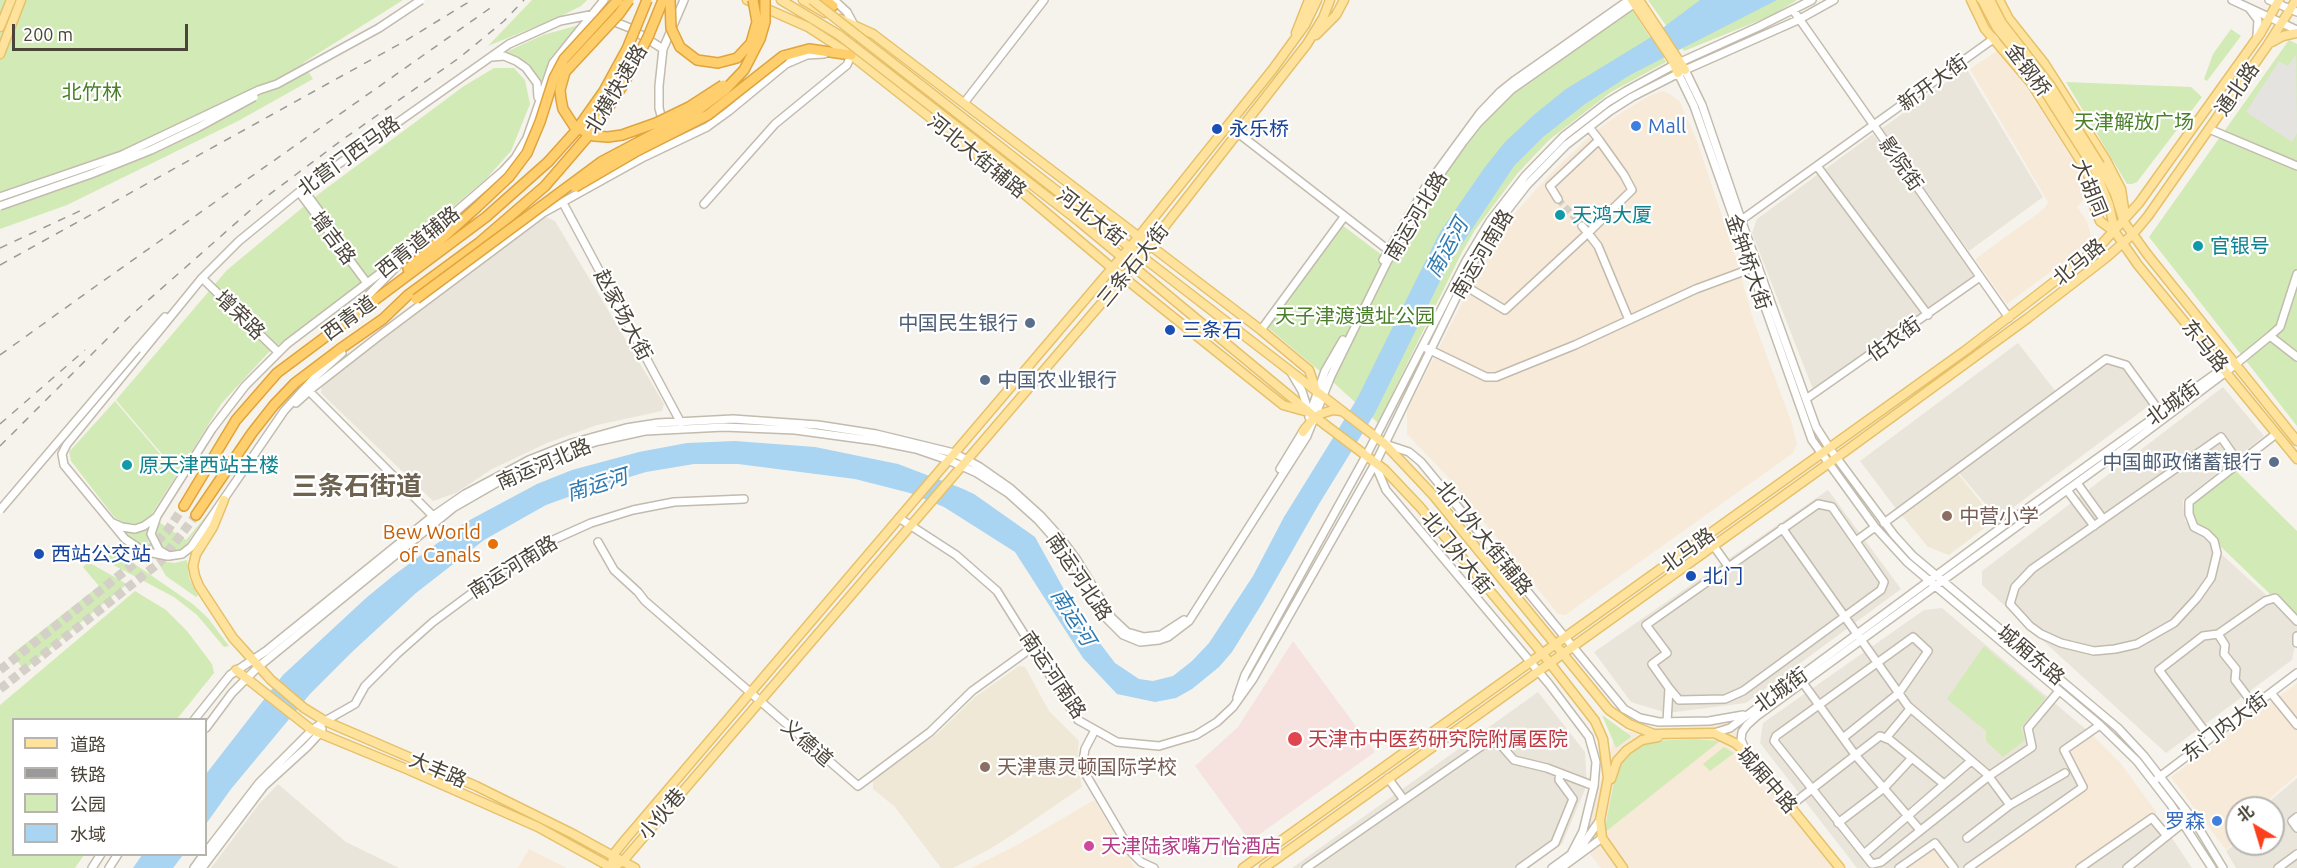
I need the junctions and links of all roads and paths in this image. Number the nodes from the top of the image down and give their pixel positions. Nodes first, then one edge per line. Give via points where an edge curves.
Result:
1 (11, 0) edge
2 (21, 0) edge
3 (422, 0) edge
4 (604, 0) edge
5 (618, 0) edge
6 (629, 0) edge
7 (647, 0) edge
8 (663, 0) edge
9 (670, 0) edge
10 (684, 0) edge
11 (747, 0) edge
12 (753, 0) edge
13 (765, 0) edge
14 (781, 0) edge
15 (803, 0) edge
16 (812, 0) edge
17 (1044, 0) edge
18 (1344, 0) edge
19 (1812, 0) edge
20 (1834, 0) edge
21 (1971, 0) edge
22 (1982, 0) edge
23 (1990, 0) edge
24 (2232, 0) edge
25 (2296, 0) edge
26 (1314, 1) edge
27 (1635, 1) edge
28 (2275, 1) edge
29 (831, 2) edge
30 (2001, 2) edge
31 (1329, 4) edge
32 (2245, 5) junction
33 (1793, 10) junction
34 (2292, 10) edge
35 (595, 14) junction
36 (2272, 14) junction
37 (1798, 20) junction
38 (2283, 23) junction
39 (854, 25) junction
40 (2013, 25) junction
41 (0, 27) edge
42 (2297, 31) edge
43 (1993, 39) junction
44 (2256, 39) junction
45 (1307, 44) junction
46 (2267, 46) junction
47 (663, 49) junction
48 (841, 53) junction
49 (0, 54) edge
50 (753, 55) junction
51 (851, 55) junction
52 (489, 58) junction
53 (1678, 64) junction
54 (277, 84) junction
55 (538, 101) junction
56 (964, 103) junction
57 (1874, 126) junction
58 (1589, 127) junction
59 (2209, 129) junction
60 (1238, 133) junction
61 (1599, 140) junction
62 (668, 146) junction
63 (1817, 166) junction
64 (2297, 166) edge
65 (2097, 168) junction
66 (558, 171) joint
67 (301, 191) junction
68 (0, 197) edge
69 (1558, 200) dead end
70 (549, 202) junction
71 (563, 203) junction
72 (704, 204) dead end
73 (0, 206) edge
74 (1344, 217) junction
75 (1738, 222) junction
76 (2124, 222) junction
77 (1581, 226) tunnel mouth
78 (1089, 230) junction
79 (2115, 232) junction
80 (1588, 233) junction
81 (2133, 234) junction
82 (2123, 243) junction
83 (416, 246) junction
84 (1138, 252) junction
85 (1390, 252) junction
86 (1121, 257) junction
87 (1111, 267) junction
88 (1750, 269) junction
89 (2297, 274) edge
90 (1980, 277) junction
91 (202, 278) junction
92 (1127, 280) junction
93 (369, 282) junction
94 (1462, 284) junction
95 (1157, 286) junction
96 (193, 288) junction
97 (375, 299) junction
98 (1928, 315) junction
99 (2010, 318) junction
100 (383, 319) junction
101 (1629, 320) junction
102 (340, 324) junction
103 (1261, 330) junction
104 (361, 334) junction
105 (2270, 336) junction
106 (1421, 346) junction
107 (1430, 350) junction
108 (278, 352) junction
109 (2297, 357) edge
110 (2234, 364) junction
111 (2224, 370) junction
112 (1292, 374) junction
113 (309, 391) junction
114 (1320, 395) junction
115 (1806, 399) junction
116 (1341, 411) junction
117 (2160, 412) junction
118 (1310, 415) junction
119 (681, 424) junction
120 (272, 428) junction
121 (1329, 428) junction
122 (1305, 434) junction
123 (2276, 434) junction
124 (1373, 436) junction
125 (2297, 441) edge
126 (1385, 444) junction
127 (1830, 449) junction
128 (1363, 453) junction
129 (1822, 454) junction
130 (951, 457) junction
131 (1836, 458) junction
132 (2297, 459) edge
133 (965, 462) junction
134 (1828, 463) junction
135 (2239, 463) junction
136 (1375, 464) junction
137 (2077, 483) junction
138 (2067, 490) junction
139 (744, 499) dead end
140 (224, 500) junction
141 (913, 502) joint
142 (184, 506) tunnel mouth
143 (929, 506) joint
144 (0, 510) edge
145 (196, 515) tunnel mouth
146 (157, 516) junction
147 (435, 518) junction
148 (899, 518) junction
149 (1733, 518) junction
150 (2103, 519) junction
151 (108, 520) junction
152 (1884, 523) junction
153 (911, 526) junction
154 (1739, 526) junction
155 (2094, 526) junction
156 (1875, 527) junction
157 (1782, 528) junction
158 (1856, 541) junction
159 (598, 542) dead end
160 (1713, 545) junction
161 (169, 556) junction
162 (1728, 566) junction
163 (1940, 578) junction
164 (1932, 584) junction
165 (1845, 616) junction
166 (2297, 621) edge
167 (2218, 634) junction
168 (2297, 636) edge
169 (1565, 637) junction
170 (1859, 638) junction
171 (2297, 643) edge
172 (1556, 644) junction
173 (1572, 646) junction
174 (1033, 647) junction
175 (1563, 652) junction
176 (1542, 653) junction
177 (251, 659) junction
178 (1530, 662) junction
179 (1549, 662) junction
180 (1877, 663) junction
181 (258, 667) junction
182 (236, 670) junction
183 (1538, 670) junction
184 (2297, 673) edge
185 (246, 679) junction
186 (1803, 683) junction
187 (1669, 688) junction
188 (2059, 691) junction
189 (1898, 693) junction
190 (2271, 693) junction
191 (750, 694) junction
192 (759, 702) junction
193 (1819, 705) junction
194 (2254, 705) junction
195 (1233, 707) junction
196 (1910, 709) junction
197 (1752, 711) junction
198 (195, 718) edge
199 (325, 721) junction
200 (1667, 722) junction
201 (2100, 725) junction
202 (2297, 725) edge
203 (207, 727) edge
204 (1095, 729) junction
205 (316, 732) junction
206 (1714, 733) junction
207 (1673, 735) junction
208 (1843, 738) junction
209 (1886, 738) junction
210 (2210, 738) junction
211 (1747, 753) junction
212 (1856, 756) junction
213 (1912, 758) junction
214 (1971, 761) junction
215 (1560, 773) junction
216 (2066, 773) dead end
217 (1989, 776) junction
218 (2161, 776) junction
219 (1388, 778) junction
220 (2154, 781) junction
221 (1944, 784) junction
222 (476, 786) junction
223 (1594, 786) junction
224 (1608, 786) junction
225 (1884, 788) junction
226 (1811, 790) junction
227 (471, 797) junction
228 (1404, 800) junction
229 (2010, 805) junction
230 (1790, 806) junction
231 (1909, 817) junction
232 (2297, 817) edge
233 (1600, 820) junction
234 (1838, 823) junction
235 (2183, 823) junction
236 (2297, 828) edge
237 (1920, 830) junction
238 (2167, 836) junction
239 (1602, 838) junction
240 (1967, 838) dead end
241 (207, 850) edge
242 (1864, 854) junction
243 (613, 855) junction
244 (1570, 856) junction
245 (2296, 856) edge
246 (623, 861) junction
247 (202, 868) edge
248 (612, 868) edge
249 (635, 868) edge
250 (1154, 868) edge
251 (1245, 868) edge
252 (1264, 868) edge
253 (1306, 868) edge
254 (1520, 868) edge
255 (1552, 868) edge
256 (1561, 868) edge
257 (1623, 868) edge
258 (1840, 868) edge
259 (1899, 868) edge
260 (1954, 868) edge
261 (1968, 868) edge
262 (2080, 868) edge
263 (2127, 868) edge
264 (2212, 868) edge
265 (2223, 868) edge
266 (2278, 868) edge

1 - 41 main road
2 - 49 main road
3 - 54 street, bridge
4 - 35 street, 西青道辅路
5 - 97 highway, bridge via 564,59 527,153 509,177
6 - 50 highway, bridge via 565,72 560,90 563,109 581,131 608,138 656,123 720,88
7 - 97 highway, 西青道, bridge via 604,91 548,162 486,217
8 - 66 highway, 北横快速路, bridge via 623,85 595,129
9 - 12 highway, bridge via 670,28 680,47 697,60 718,63 737,58 751,43 758,22
10 - 47 street
11 - 51 main road, 河北大街辅路 via 808,27
13 - 50 highway, bridge via 764,27
14 - 78 main road, 河北大街, bridge via 839,35
15 - 39 main road, 河北大街辅路
16 - 84 main road, 河北大街, bridge
17 - 56 street
18 - 45 main road, 三条石大街 via 1336,15
19 - 33 street, 南运河南路
20 - 37 street, 南运河南路
21 - 43 main road, 大胡同
22 - 65 main road, 金钢桥, bridge via 1997,28 2032,71
23 - 65 main road, 金钢桥, bridge via 2002,23 2041,73
24 - 32 street
25 - 34 main road, 通北路
26 - 84 main road, 三条石大街 via 1293,42 1147,226
27 - 53 main road
27 - 85 street, 南运河北路 via 1494,106 1463,142
28 - 34 street
28 - 36 main road, 通北路
29 - 39 main road
30 - 40 main road, 大胡同
31 - 45 main road, 三条石大街
32 - 36 street
32 - 44 street via 2258,20
33 - 37 street, 影院街
33 - 53 street, 南运河南路
34 - 36 street
34 - 38 main road, 通北路
35 - 47 street via 630,28
35 - 52 street, 北营门西马路 via 531,32
35 - 55 street, 西青道辅路 via 553,63
36 - 38 street
36 - 44 main road, 通北路
37 - 53 street, 南运河南路
37 - 57 street, 影院街
38 - 42 street
38 - 46 main road, 通北路
39 - 51 street
39 - 56 main road, 河北大街辅路 via 873,34
40 - 43 street, 新开大街
40 - 76 main road, 大胡同 via 2044,63 2110,167 2124,196
42 - 46 main road
43 - 57 street, 新开大街
43 - 79 main road, 大胡同 via 2031,83 2082,163 2090,180 2096,214
44 - 76 main road, 通北路
45 - 60 main road, 三条石大街
46 - 59 main road, 通北路
47 - 62 street via 659,108
48 - 51 highway
48 - 62 street via 807,56 786,64 707,127
48 - 70 highway, bridge via 809,49 783,56 708,115
50 - 70 highway, bridge via 732,84 706,106 601,162
51 - 72 street via 847,65 775,124
51 - 87 main road, 河北大街辅路
52 - 55 street via 504,56 526,68 537,83
52 - 67 street, 北营门西马路
53 - 58 street, 南运河南路
53 - 75 street, 金钟桥大街 via 1702,105
53 - 106 street, 南运河南路 via 1593,113 1525,176 1482,234
54 - 68 street, bridge via 122,155
54 - 73 street, bridge via 151,150
55 - 83 street, 西青道辅路 via 527,138 515,158
56 - 84 main road, 河北大街辅路 via 1121,223
57 - 63 street, 新开大街
57 - 90 street, 影院街
58 - 61 street
58 - 94 street, 南运河南路 via 1546,164 1519,195
59 - 64 street
59 - 81 main road, 通北路
60 - 74 street
60 - 84 main road, 三条石大街
61 - 69 street via 1550,186
61 - 80 street via 1632,190
62 - 71 street
63 - 75 street, 新开大街
63 - 98 street
65 - 76 main road, 大胡同 via 2115,194
65 - 79 main road, 大胡同
66 - 100 highway, 西青道 via 504,222 408,295
67 - 91 street, 北营门西马路 via 239,241
67 - 93 street, 增吉路
70 - 100 highway, bridge
71 - 113 street via 543,213
71 - 119 street, 赵家场大街
74 - 85 street
74 - 103 street
75 - 88 street, 金钟桥大街
75 - 115 street, 金钟桥大街
76 - 79 main road, 北马路
76 - 81 main road, 东马路
77 - 80 street
78 - 86 main road, 河北大街
78 - 87 main road
79 - 82 main road, 东马路
79 - 99 main road, 北马路
80 - 94 street via 1504,310
80 - 101 street via 1598,246
81 - 82 main road, 北马路
81 - 110 main road, 东马路
82 - 111 main road, 东马路
82 - 131 main road, 北马路 via 2028,318
83 - 93 street, 西青道辅路
83 - 102 street
84 - 86 main road, 河北大街
84 - 86 main road, 三条石大街
84 - 87 main road
84 - 92 main road, 三条石大街
84 - 95 main road, 河北大街
84 - 103 main road
84 - 112 main road
85 - 114 street, 南运河北路 via 1325,371
86 - 87 main road, 三条石大街
87 - 92 main road, 河北大街辅路
87 - 130 main road, 三条石大街
88 - 101 street
88 - 129 street, 金钟桥大街 via 1808,431
89 - 105 street via 2280,327
90 - 98 street, 估衣街
90 - 99 street, 影院街
91 - 96 street, 北营门西马路
91 - 108 street, 增荣路
92 - 95 main road
92 - 118 main road, 河北大街辅路 via 1282,405
92 - 133 main road, 三条石大街 via 1115,288
93 - 108 street, 西青道辅路
94 - 107 street, 南运河南路
95 - 118 main road, 河北大街
96 - 144 street, bridge
96 - 151 street, 北营门西马路 via 62,454 63,465
97 - 102 highway, 西青道
98 - 115 street, 估衣街
99 - 127 main road, 北马路
100 - 104 highway, 西青道
101 - 107 street via 1496,377 1486,377
102 - 142 highway, 西青道 via 277,373 256,395 236,420
103 - 114 main road via 1309,370
104 - 120 street via 296,397
104 - 145 highway, 西青道 via 295,383 274,405
105 - 109 street
105 - 110 street
106 - 107 street
106 - 124 street, 南运河南路
107 - 126 street, 南运河南路
108 - 146 street, 西青道辅路 via 217,422
110 - 111 street, 北城街
110 - 125 main road, 东马路
111 - 117 street, 北城街
111 - 123 main road, 东马路
111 - 137 street, 北城街
112 - 114 main road
112 - 118 street
113 - 120 street
113 - 147 street
114 - 116 main road
114 - 118 street, 南运河北路
115 - 127 street, 金钟桥大街 via 1816,427
116 - 118 main road
116 - 124 main road
117 - 152 street via 2126,365 2106,359
117 - 163 street, 北城街
118 - 121 main road, 河北大街
118 - 122 main road
119 - 130 street, 南运河北路 via 733,419 847,428 918,443
119 - 147 street, 南运河北路 via 626,429 563,446 480,485
120 - 140 street
121 - 122 street via 1317,427
121 - 128 main road, 河北大街
122 - 133 street, 南运河北路 via 1189,621 1168,637 1150,641 1131,639 1115,629 1067,553 1038,520
123 - 132 main road, 东马路
123 - 135 street
124 - 126 main road, 北门外大街
124 - 128 street, 南运河南路
126 - 136 street, 南运河南路
126 - 169 street, 北门外大街辅路 via 1409,452 1421,462
126 - 172 main road, 北门外大街 via 1433,495
127 - 129 main road, 北马路
127 - 131 street, 城厢东路
128 - 136 main road, 北门外大街
128 - 195 street, 南运河南路 via 1245,675
129 - 134 street, 金钟桥大街
129 - 149 main road, 北马路
130 - 133 street, 南运河北路
130 - 141 main road, 三条石大街
131 - 134 main road, 北马路
131 - 152 street, 城厢东路
133 - 143 main road, 三条石大街
134 - 154 main road, 北马路
134 - 156 street, 城厢东路
135 - 150 street via 2221,438
135 - 155 street via 2189,502 2193,527 2206,533 2217,546 2211,578 2174,623 2137,644 2094,651 2061,643 2030,626 2010,604 2015,587 2032,569
136 - 176 main road, 北门外大街 via 1420,507
136 - 178 street via 1386,490
136 - 195 street, 南运河南路 via 1253,679
137 - 138 street, 北城街
137 - 150 street
138 - 155 street
138 - 163 street, 北城街
139 - 199 street, 南运河南路 via 674,502 633,510 552,540 511,564 433,621 365,686 355,704
140 - 161 street via 191,547 182,554
140 - 177 main road via 193,567 199,586
141 - 148 main road, 小伙巷
143 - 153 main road, 小伙巷
146 - 151 street via 135,529 122,528
146 - 161 street via 153,539 159,550
147 - 177 street, 南运河北路
147 - 181 street, 南运河北路
148 - 153 street, 南运河南路
148 - 191 main road, 小伙巷
149 - 154 main road
149 - 169 main road, 北马路
150 - 155 street
151 - 161 street via 138,549
152 - 163 street, 城厢东路 via 1913,556
153 - 174 street, 南运河南路 via 956,555 998,591
153 - 192 main road, 小伙巷
154 - 160 main road, 北马路
156 - 158 street
156 - 164 street, 城厢东路
157 - 158 street via 1818,504 1832,507
157 - 162 street
157 - 165 street
158 - 165 street via 1884,582 1881,590
159 - 191 street, 义德道 via 614,570 645,602
160 - 162 street
160 - 173 main road, 北马路
162 - 187 street via 1646,625 1667,653 1652,664
163 - 164 street, 北城街
163 - 218 street, 城厢东路 via 2118,729
164 - 170 street, 北城街
164 - 188 street, 城厢东路
165 - 170 street
165 - 187 street via 1743,691 1725,699 1679,700
166 - 167 street via 2275,598
167 - 194 street via 2225,645 2224,654 2236,669 2235,680
167 - 210 street via 2203,636 2159,670
168 - 171 street
169 - 172 main road, 北马路
169 - 173 street, 北门外大街辅路
170 - 180 street
170 - 186 street, 北城街
170 - 197 street, 北城街
172 - 175 main road
172 - 176 main road, 北马路
173 - 175 main road, 北马路
173 - 200 street, 北门外大街辅路 via 1624,709 1644,719
174 - 192 street, 义德道 via 972,691 930,732 858,786
174 - 204 street, 南运河南路 via 1078,720
175 - 179 main road, 北马路
175 - 207 main road via 1618,717 1647,732
176 - 178 main road, 北马路
176 - 179 main road, 北门外大街
177 - 181 main road, 大丰路
177 - 182 street, 南运河北路
178 - 183 street
178 - 251 main road, 北马路
179 - 183 main road, 北马路
179 - 224 main road via 1599,730
180 - 189 street
180 - 189 street via 1913,637 1928,651
180 - 193 street
181 - 185 street, 南运河北路
181 - 199 main road, 大丰路 via 304,708
182 - 185 main road, 大丰路
182 - 198 street, 南运河北路
183 - 219 main road, 北马路
183 - 223 street via 1589,736 1596,762
184 - 190 street, 东门内大街
185 - 203 street, 南运河北路
185 - 205 main road, 大丰路
186 - 193 street
186 - 211 street, 北城街 via 1747,725 1741,740
187 - 200 street
188 - 201 street, 城厢东路
188 - 217 street via 2028,728 2032,747
189 - 196 street
189 - 208 street
190 - 194 street, 东门内大街
190 - 202 street
191 - 192 street, 义德道
191 - 243 main road, 小伙巷
192 - 246 main road, 小伙巷
193 - 208 street
193 - 226 street via 1774,741
194 - 210 street, 东门内大街
195 - 204 street, 南运河南路 via 1196,735 1159,746 1117,742
196 - 209 street
196 - 214 street
197 - 200 street, 北门外大街辅路 via 1729,718
197 - 206 street, 北城街 via 1730,728
199 - 205 street
199 - 222 main road, 大丰路
201 - 220 street, 城厢东路
201 - 261 street via 2064,750 2083,786
204 - 250 street via 1085,749 1085,773 1132,854
205 - 227 main road, 大丰路
205 - 241 street via 259,783
205 - 247 street via 264,786
206 - 207 main road
206 - 211 main road, 城厢中路 via 1730,739
207 - 224 main road via 1631,746 1617,761
208 - 212 street
209 - 212 street via 1880,736
209 - 213 street
210 - 218 street, 东门内大街
211 - 230 main road, 城厢中路
212 - 225 street
212 - 226 street
213 - 221 street
213 - 225 street
214 - 217 street
214 - 221 street
215 - 223 street
215 - 228 street via 1514,760 1499,744 1486,743
215 - 254 street via 1559,780 1574,799 1555,843
216 - 229 street
217 - 229 street
217 - 237 street
218 - 220 street, 东门内大街
218 - 265 street, 城厢东路
219 - 228 street
219 - 252 main road, 北马路
220 - 235 street, 城厢东路
221 - 231 street
222 - 227 main road
222 - 243 main road, 大丰路
223 - 244 street via 1583,831
224 - 233 main road
225 - 231 street
225 - 234 street
226 - 230 street
226 - 234 street
227 - 248 main road, 大丰路 via 548,832
228 - 253 street
229 - 240 street
230 - 258 main road, 城厢中路
231 - 237 street
231 - 242 street
232 - 236 street via 2292,821
233 - 239 main road
233 - 244 street
234 - 242 street
235 - 238 street
235 - 264 street, 城厢东路
237 - 242 street via 1881,862 1872,864
238 - 262 street via 2152,818
238 - 263 street
239 - 256 street
239 - 257 main road
243 - 246 main road, 大丰路
243 - 248 main road
244 - 255 street
245 - 266 street
246 - 248 main road, 小伙巷
246 - 249 main road, 大丰路
259 - 260 street via 1935,843

